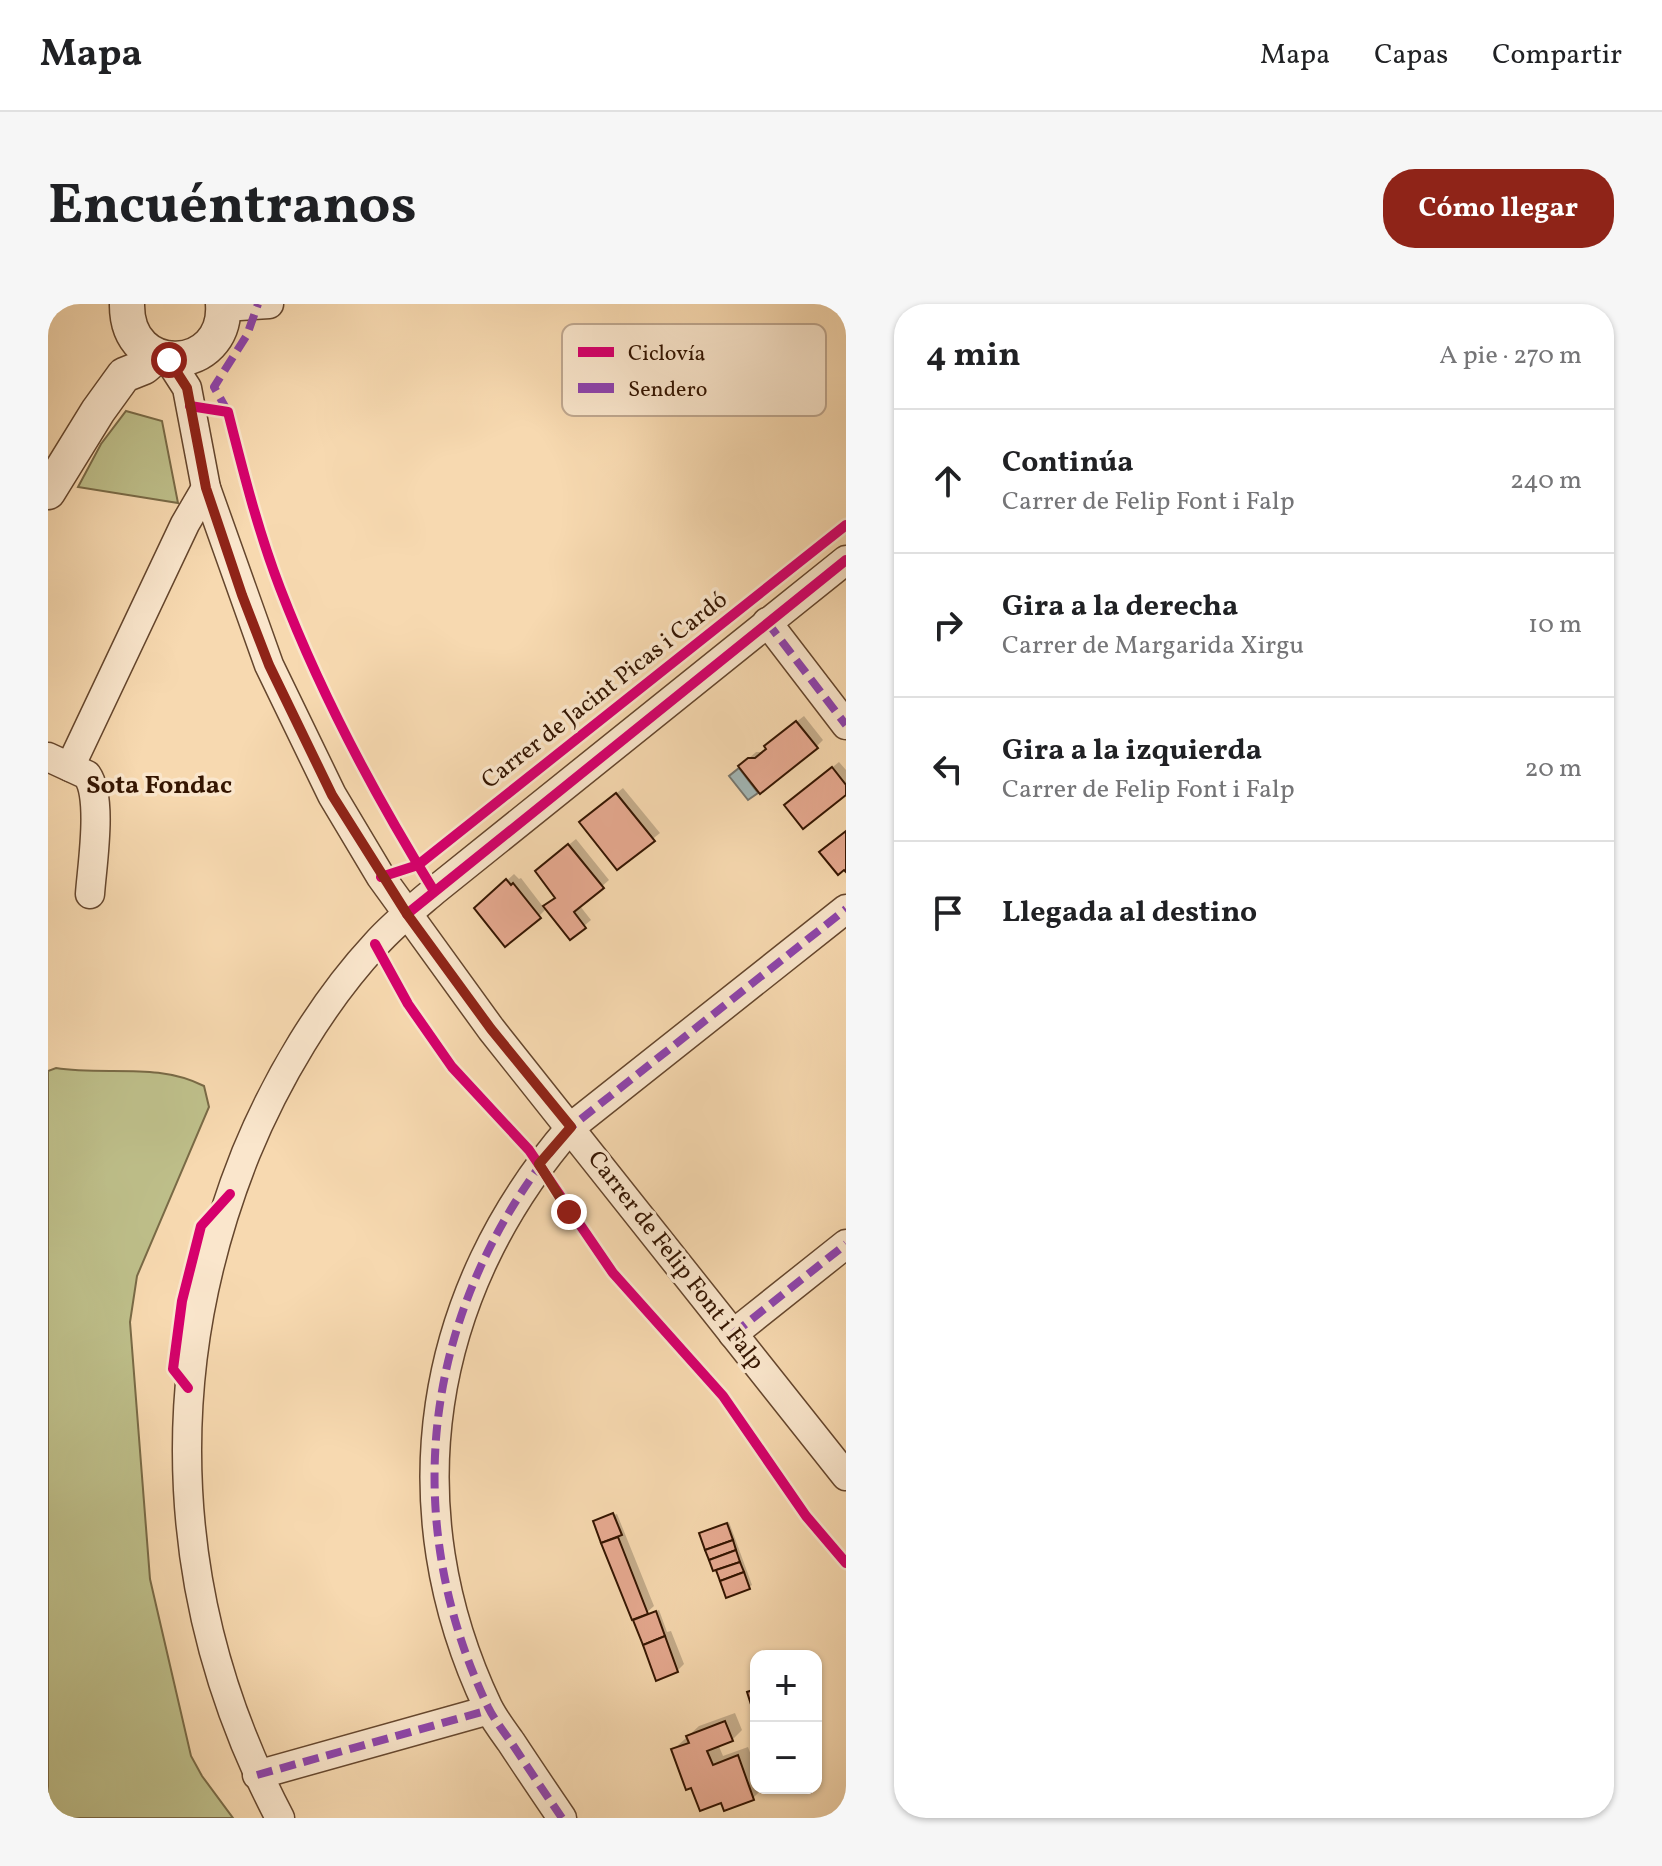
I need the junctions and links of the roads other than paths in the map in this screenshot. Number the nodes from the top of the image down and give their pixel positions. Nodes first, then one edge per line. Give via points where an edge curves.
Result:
1 (127, 304) edge
2 (269, 304) edge
3 (223, 306) edge
4 (169, 359) junction
5 (206, 488) junction
6 (48, 492) edge
7 (846, 560) edge
8 (767, 622) junction
9 (846, 725) edge
10 (59, 762) edge
11 (90, 894) dead end
12 (846, 909) edge
13 (407, 914) junction
14 (571, 1127) junction
15 (846, 1244) edge
16 (733, 1334) junction
17 (846, 1476) edge
18 (489, 1710) junction
19 (257, 1775) junction
20 (280, 1818) edge
21 (562, 1818) edge

1 - 4 street via 128,322
2 - 3 street
3 - 4 street via 219,331 210,345
4 - 5 street, Carrer de Felip Font i Falp
4 - 6 street via 126,353 124,375
5 - 10 street
5 - 13 street, Carrer de Felip Font i Falp via 275,678 332,795
7 - 8 street, Carrer de Jacint Picas i Cardó
8 - 9 street
8 - 13 street, Carrer de Jacint Picas i Cardó
10 - 11 street via 91,780 95,805
12 - 14 street
13 - 14 street, Carrer de Felip Font i Falp
13 - 19 street, Carrer de Jacint Picas i Cardó via 375,944 332,1000 272,1097 230,1194 199,1309 186,1427 190,1531 223,1687
14 - 16 street, Carrer de Felip Font i Falp
14 - 18 street via 539,1164 482,1263 448,1353 438,1413 438,1547 462,1647
15 - 16 street
16 - 17 street, Carrer de Felip Font i Falp
18 - 19 street
18 - 21 street
19 - 20 street, Carrer de Jacint Picas i Cardó

